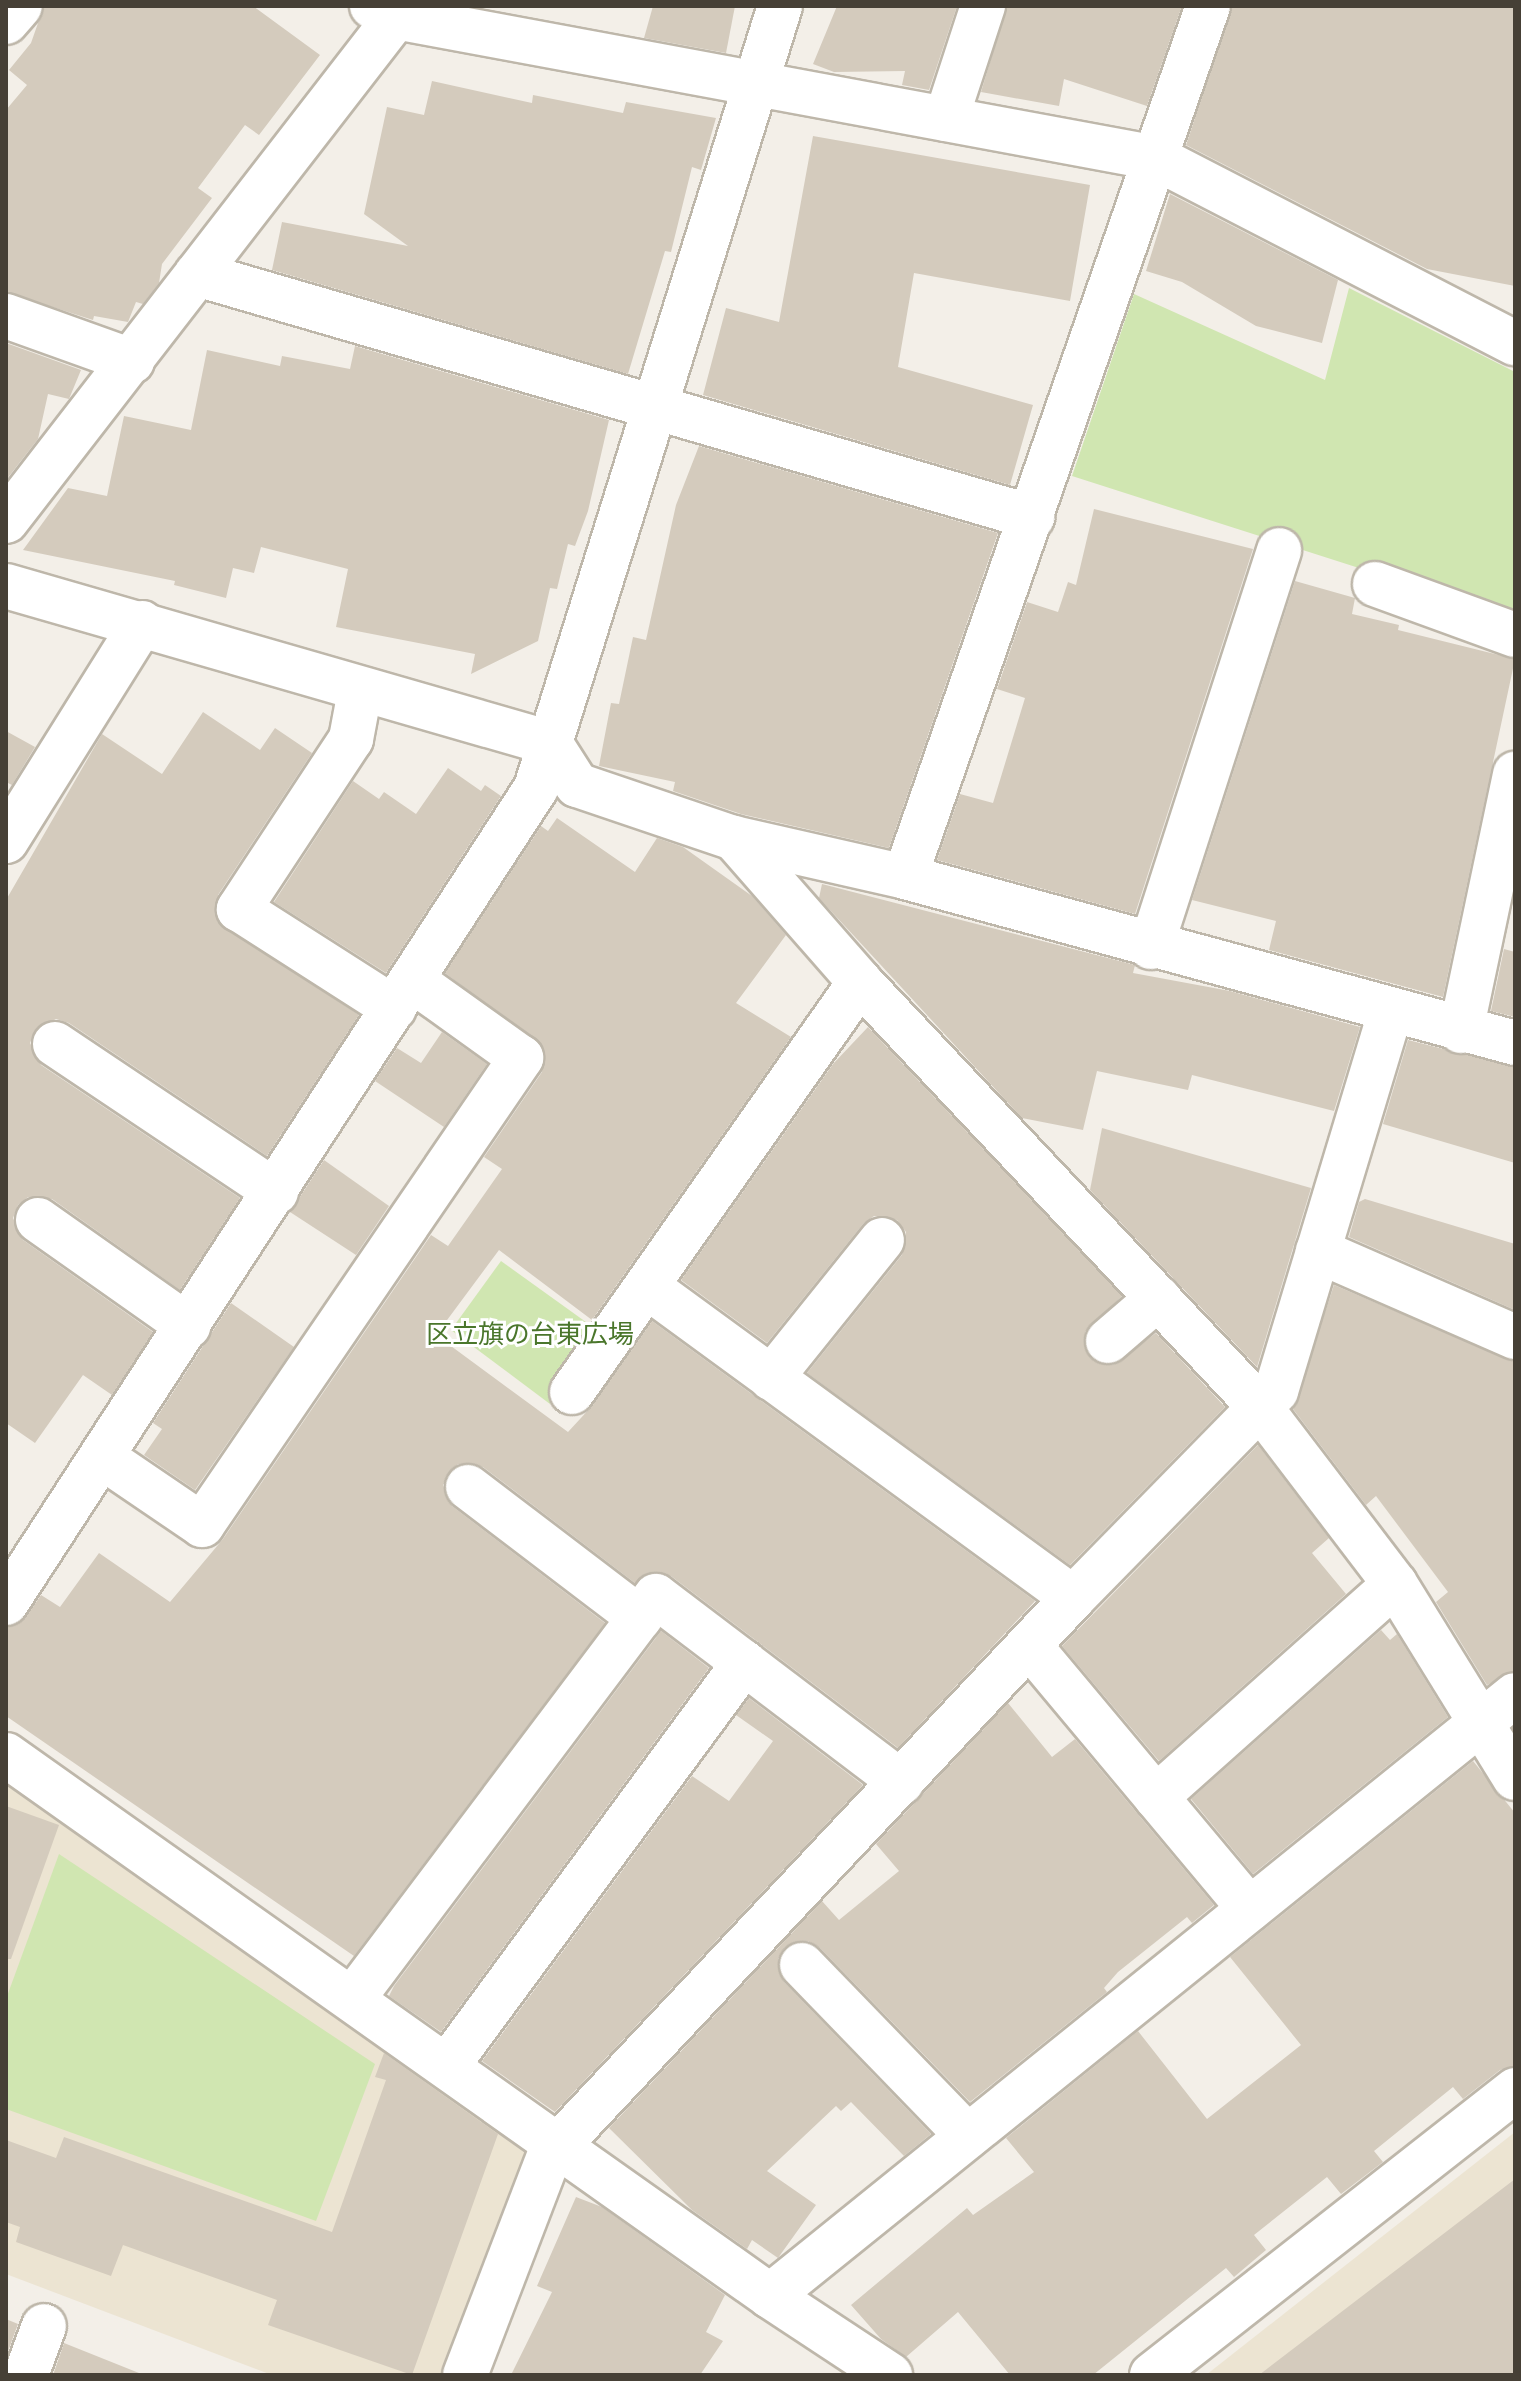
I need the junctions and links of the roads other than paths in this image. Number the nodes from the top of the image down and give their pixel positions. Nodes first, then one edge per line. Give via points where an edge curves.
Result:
1 (20, 6) edge
2 (780, 6) edge
3 (983, 6) edge
4 (1208, 6) edge
5 (388, 10) edge
6 (6, 22) edge
7 (755, 84) junction
8 (946, 119) junction
9 (1156, 158) junction
10 (197, 274) junction
11 (6, 316) edge
12 (1515, 343) edge
13 (132, 361) junction
14 (654, 407) junction
15 (1032, 517) junction
16 (6, 521) edge
17 (1279, 550) dead end
18 (1375, 584) dead end
19 (6, 586) edge
20 (142, 623) junction
21 (1515, 635) edge
22 (360, 691) junction
23 (550, 743) junction
24 (1515, 774) edge
25 (734, 838) junction
26 (6, 841) edge
27 (905, 877) junction
28 (1151, 947) junction
29 (860, 982) junction
30 (403, 994) junction
31 (1391, 1010) junction
32 (1461, 1031) junction
33 (1515, 1043) edge
34 (55, 1044) dead end
35 (276, 1192) junction
36 (38, 1220) dead end
37 (882, 1240) dead end
38 (1318, 1251) junction
39 (649, 1288) junction
40 (1158, 1298) junction
41 (188, 1326) junction
42 (1515, 1337) edge
43 (1108, 1341) dead end
44 (771, 1378) junction
45 (572, 1392) dead end
46 (1260, 1407) junction
47 (102, 1457) junction
48 (468, 1487) dead end
49 (1395, 1584) junction
50 (1073, 1598) junction
51 (6, 1603) edge
52 (640, 1618) junction
53 (1029, 1645) junction
54 (744, 1663) junction
55 (1499, 1708) edge
56 (6, 1755) edge
57 (1515, 1778) edge
58 (901, 1782) junction
59 (1156, 1797) junction
60 (1250, 1909) junction
61 (802, 1965) dead end
62 (354, 1997) junction
63 (447, 2066) junction
64 (1515, 2090) edge
65 (968, 2136) junction
66 (561, 2144) junction
67 (770, 2296) junction
68 (44, 2326) dead end
69 (26, 2375) edge
70 (465, 2375) edge
71 (890, 2375) edge
72 (1152, 2375) edge

1 - 6 street
2 - 7 street
3 - 8 street
4 - 9 street
5 - 7 street
5 - 10 street
7 - 8 street
7 - 14 street
8 - 9 street
9 - 12 street
9 - 15 street
10 - 13 street
10 - 14 street
11 - 13 street
13 - 16 street
14 - 15 street
14 - 23 street
15 - 27 street
17 - 28 street
18 - 21 street
19 - 20 street
20 - 22 street
20 - 26 street
22 - 23 street
22 - 30 street via 351,739 239,909
23 - 25 street via 577,785
23 - 30 street via 536,788
24 - 32 street
25 - 27 street
25 - 29 street
27 - 28 street
28 - 31 street
29 - 39 street
29 - 40 street
30 - 35 street
30 - 47 street via 521,1058 202,1525
31 - 32 street
31 - 38 street
32 - 33 street
34 - 35 street
35 - 41 street
36 - 41 street
37 - 44 street
38 - 42 street
38 - 46 street via 1276,1391
39 - 44 street
39 - 45 street
40 - 43 street
40 - 46 street
41 - 47 street
44 - 50 street
46 - 49 street
46 - 50 street
47 - 51 street
48 - 52 street
49 - 55 street
49 - 59 street
50 - 53 street
52 - 54 street via 656,1596
52 - 62 street
53 - 58 street
53 - 59 street
54 - 58 street
54 - 63 street
55 - 57 street
55 - 60 street
56 - 62 street
58 - 66 street
59 - 60 street
60 - 65 street
61 - 65 street
62 - 63 street
63 - 66 street
64 - 72 street
65 - 67 street
66 - 67 street
66 - 70 street via 550,2154
67 - 71 street
68 - 69 street

